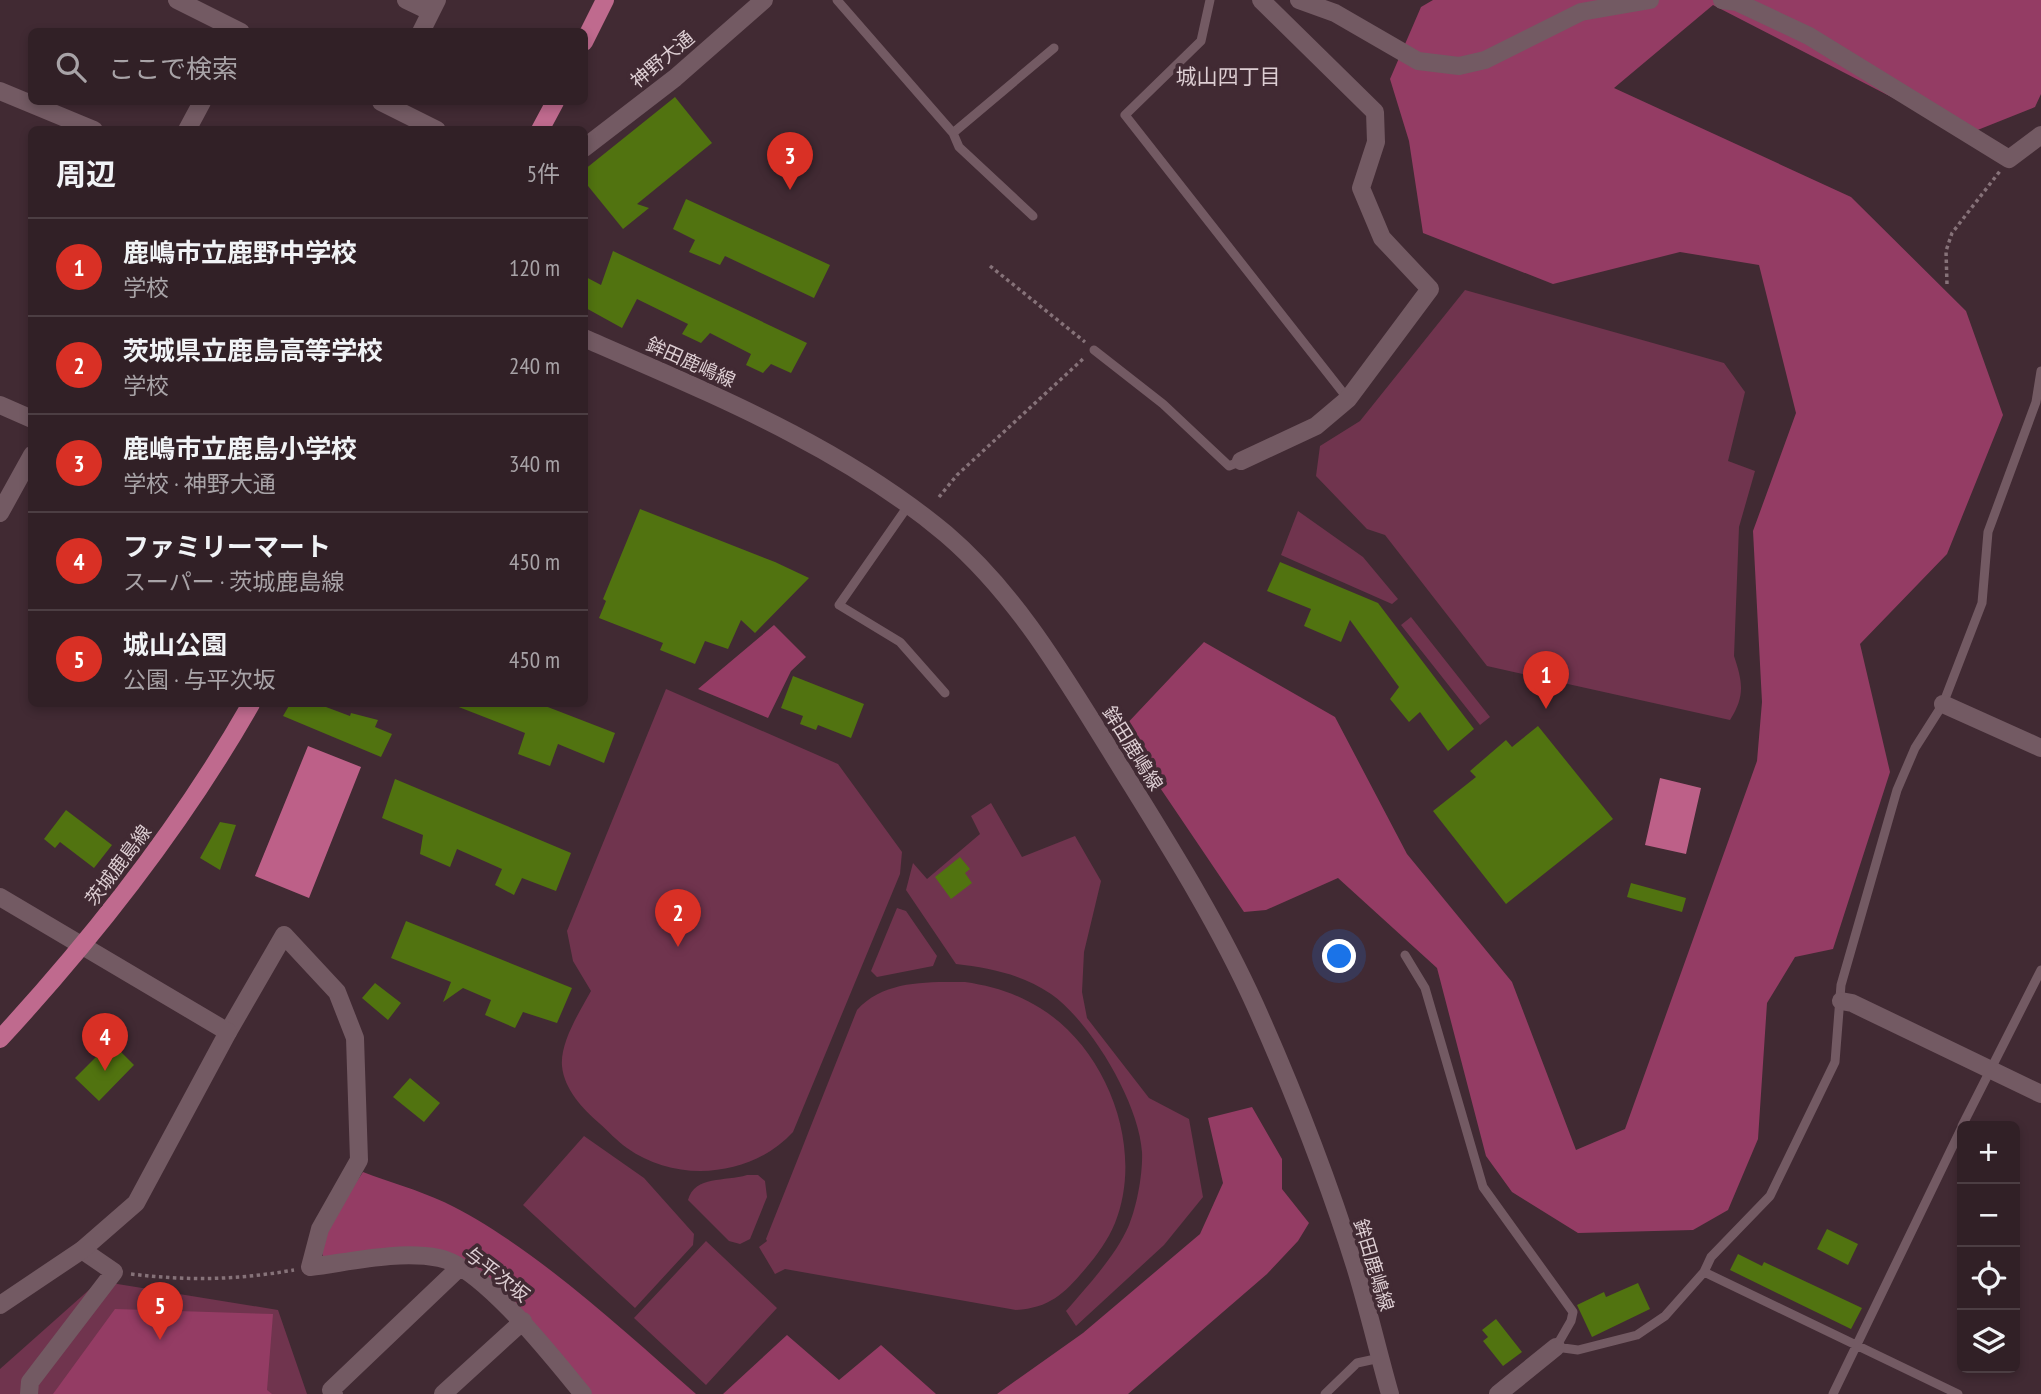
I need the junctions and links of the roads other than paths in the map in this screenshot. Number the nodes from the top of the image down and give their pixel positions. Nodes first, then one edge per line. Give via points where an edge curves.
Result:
1 (177, 0) edge
2 (406, 0) edge
3 (605, 0) edge
4 (764, 0) edge
5 (837, 0) edge
6 (1210, 0) edge
7 (1261, 0) edge
8 (1299, 0) edge
9 (1650, 0) edge
10 (1722, 0) edge
11 (434, 6) edge
12 (233, 28) edge
13 (423, 28) edge
14 (588, 34) edge
15 (1054, 48) dead end
16 (0, 91) edge
17 (28, 103) edge
18 (34, 105) edge
19 (200, 105) edge
20 (390, 105) edge
21 (554, 105) edge
22 (84, 126) edge
23 (189, 126) edge
24 (429, 126) edge
25 (543, 126) edge
26 (953, 133) junction
27 (2041, 135) edge
28 (588, 145) edge
29 (1033, 216) dead end
30 (588, 340) edge
31 (1094, 350) road end
32 (2041, 371) edge
33 (1348, 399) junction
34 (0, 405) edge
35 (28, 417) edge
36 (1241, 461) joint
37 (28, 462) edge
38 (908, 506) junction
39 (0, 513) edge
40 (945, 693) dead end
41 (1943, 704) junction
42 (249, 707) edge
43 (2041, 748) edge
44 (0, 897) edge
45 (80, 947) junction
46 (1405, 955) dead end
47 (2041, 970) edge
48 (1842, 1001) junction
49 (228, 1032) junction
50 (0, 1039) edge
51 (1990, 1069) junction
52 (2041, 1094) edge
53 (1964, 1121) edge
54 (1957, 1136) edge
55 (82, 1250) junction
56 (459, 1268) junction
57 (1704, 1272) junction
58 (0, 1305) edge
59 (523, 1321) junction
60 (1857, 1345) junction
61 (1556, 1347) junction
62 (1380, 1358) junction
63 (29, 1394) edge
64 (334, 1394) edge
65 (443, 1394) edge
66 (583, 1394) edge
67 (1325, 1394) edge
68 (1390, 1394) edge
69 (1497, 1394) edge
70 (1833, 1394) edge
71 (1958, 1394) edge

1 - 12 street
2 - 11 street
3 - 14 main road
4 - 28 street, 神野大通 via 675,78
5 - 26 lane
6 - 33 lane via 1201,41 1125,115
7 - 33 street via 1375,112 1376,142 1361,188 1382,238 1430,289
8 - 9 street via 1335,13 1418,61 1460,66 1485,61 1581,12
10 - 27 street via 1737,2 1809,36 2009,159
11 - 13 street
15 - 26 lane
16 - 17 street
18 - 22 street
19 - 23 street
20 - 24 street
21 - 25 main road
26 - 29 lane via 959,147
30 - 38 street, 鉾田鹿嶋線 via 791,433
31 - 36 lane via 1163,404 1229,466
32 - 41 lane via 2036,402 1988,531 1982,603
33 - 36 street via 1316,426
34 - 35 street
37 - 39 street
38 - 40 lane via 839,605 900,642
38 - 62 street, 鉾田鹿嶋線 via 969,555 1037,635 1220,936 1254,1002 1323,1172
41 - 43 street
41 - 48 lane via 1915,748 1897,790 1841,985
42 - 45 main road, 茨城鹿島線 via 191,802
44 - 45 street
45 - 49 street
45 - 50 main road, 茨城鹿島線
46 - 61 lane via 1425,988 1483,1187 1573,1312
47 - 51 lane
48 - 51 street
48 - 57 lane via 1836,1018 1840,1032 1835,1062 1770,1196 1711,1257
49 - 55 street via 136,1203
49 - 56 street, 与平次坂 via 284,935 337,992 355,1038 359,1160 320,1229 310,1267 407,1257 441,1258
51 - 52 street
51 - 53 lane
54 - 60 lane
55 - 58 street
55 - 63 street via 114,1272 30,1382
56 - 59 street, 与平次坂
56 - 64 street via 331,1390
57 - 60 lane
57 - 61 lane via 1665,1316 1637,1335 1578,1350
59 - 65 street
59 - 66 street, 与平次坂
60 - 70 lane
60 - 71 lane
61 - 69 street
62 - 67 lane via 1357,1363
62 - 68 street, 鉾田鹿嶋線

